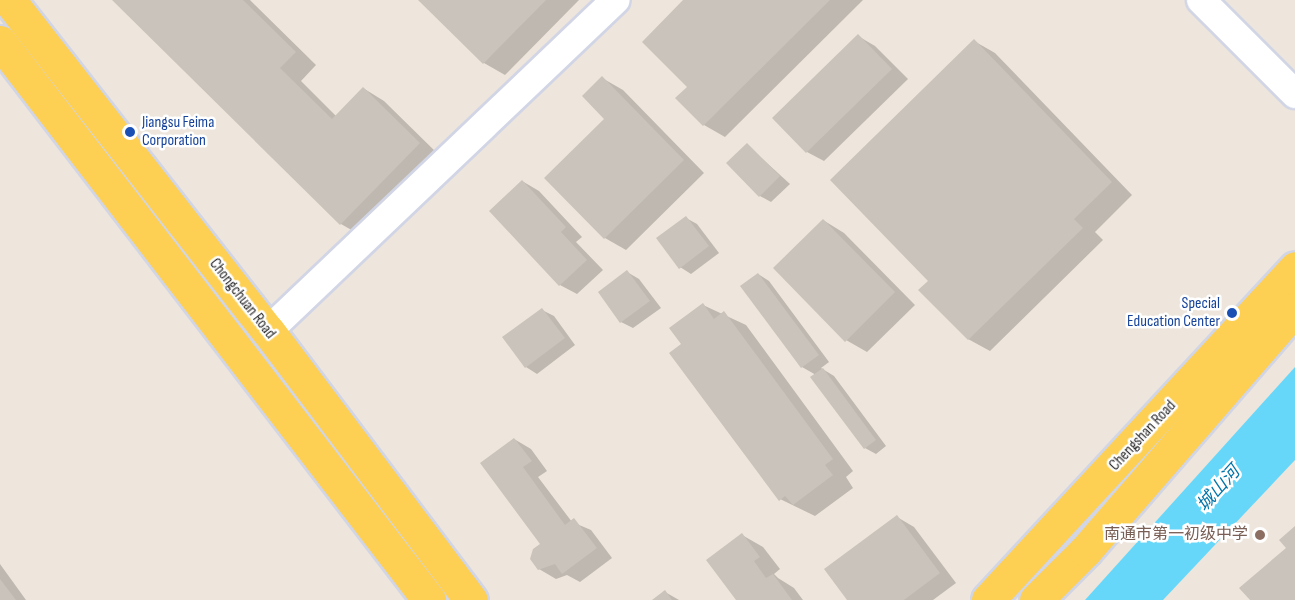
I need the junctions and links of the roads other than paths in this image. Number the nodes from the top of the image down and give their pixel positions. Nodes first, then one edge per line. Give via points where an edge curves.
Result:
1 (9, 0) edge
2 (615, 0) edge
3 (1201, 0) edge
4 (0, 42) edge
5 (1295, 94) edge
6 (1295, 268) edge
7 (1295, 309) edge
8 (268, 331) junction
9 (429, 600) edge
10 (471, 600) edge
11 (988, 600) edge
12 (1036, 600) edge

1 - 8 main road, Chongchuan Road
2 - 8 street
3 - 5 street
4 - 9 main road, Chongchuan Road
6 - 11 main road, Chengshan Road
7 - 12 main road, Chengshan Road via 1086,550
8 - 10 main road, Chongchuan Road

